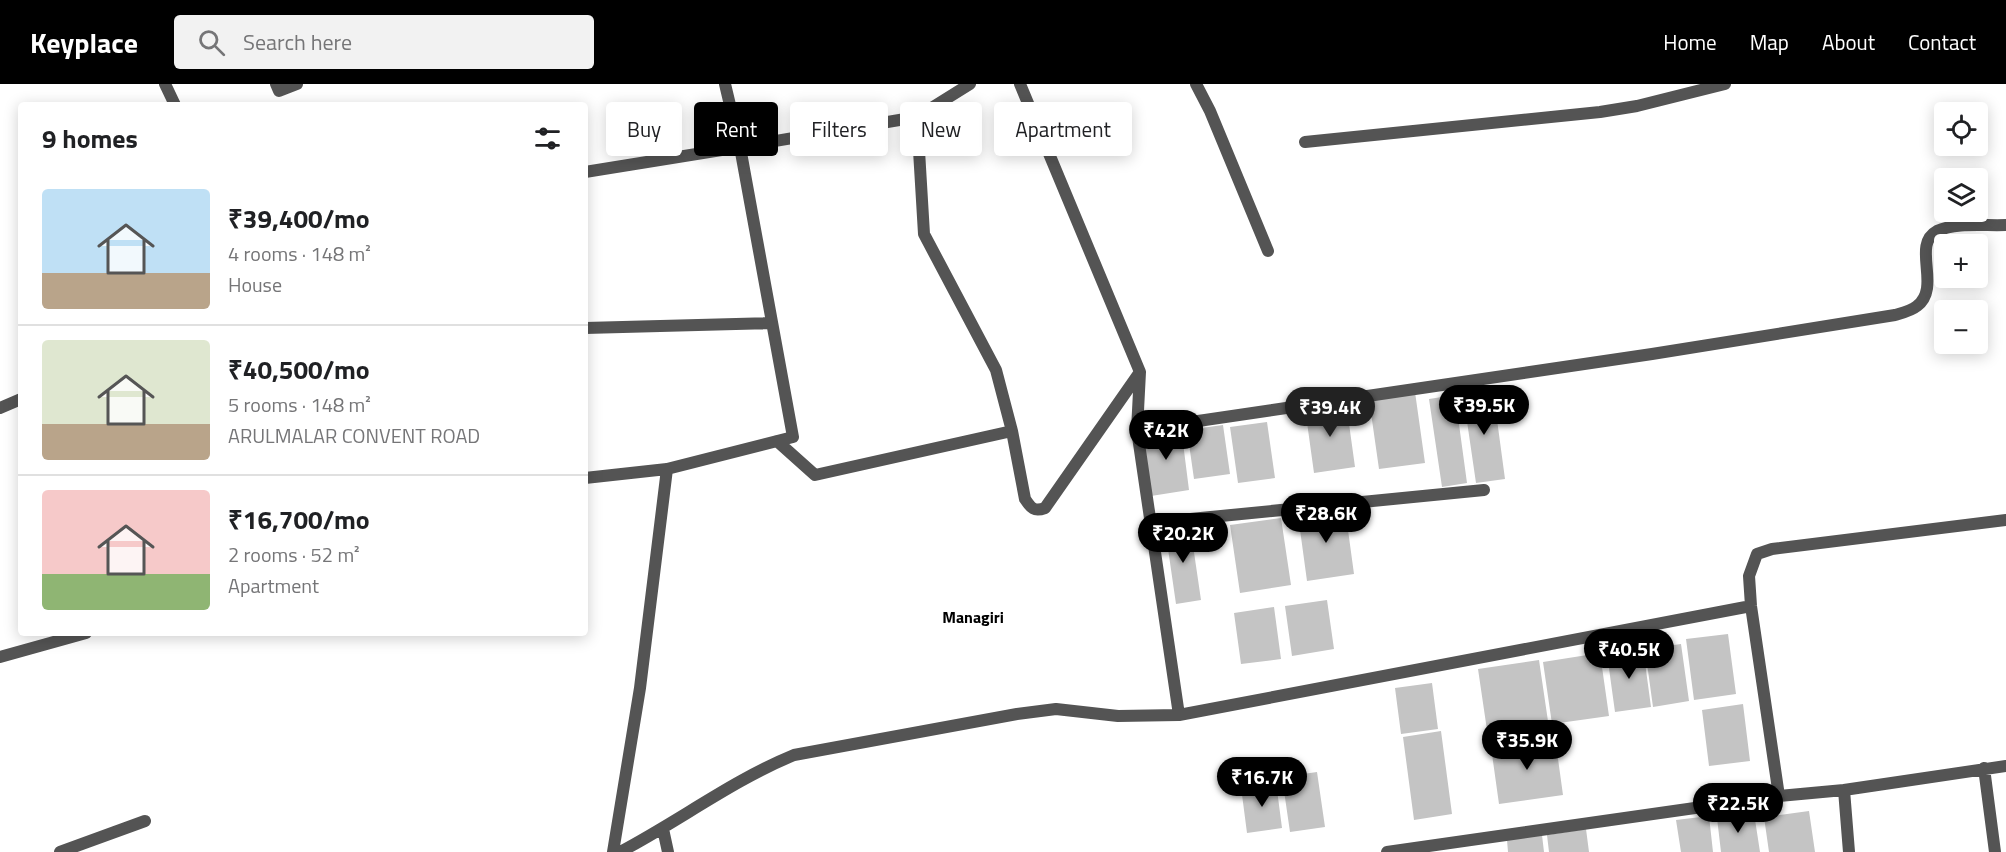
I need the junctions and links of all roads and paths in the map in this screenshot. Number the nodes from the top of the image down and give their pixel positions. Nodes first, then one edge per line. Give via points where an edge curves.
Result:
1 (165, 84) edge
2 (276, 84) edge
3 (297, 84) edge
4 (725, 84) edge
5 (970, 84) edge
6 (1020, 84) edge
7 (1196, 84) edge
8 (1725, 84) edge
9 (174, 102) edge
10 (729, 102) edge
11 (941, 102) edge
12 (900, 120) edge
13 (778, 141) edge
14 (1305, 142) dead end
15 (694, 154) edge
16 (742, 156) edge
17 (919, 156) edge
18 (588, 172) edge
19 (2006, 225) edge
20 (1268, 251) dead end
21 (772, 322) junction
22 (588, 328) edge
23 (1140, 372) junction
24 (18, 400) edge
25 (0, 408) edge
26 (1137, 430) junction
27 (1012, 431) junction
28 (777, 441) junction
29 (667, 469) junction
30 (588, 478) edge
31 (1484, 490) dead end
32 (2006, 519) edge
33 (1150, 523) junction
34 (1751, 606) junction
35 (75, 636) edge
36 (0, 657) edge
37 (1179, 715) junction
38 (2006, 766) edge
39 (1984, 768) junction
40 (1844, 790) junction
41 (1779, 796) junction
42 (145, 821) dead end
43 (663, 829) junction
44 (60, 852) edge
45 (613, 852) edge
46 (620, 852) edge
47 (668, 852) edge
48 (1387, 852) edge
49 (1849, 852) edge
50 (1995, 852) edge

1 - 9 street
2 - 3 street via 279,91
4 - 10 street
5 - 11 street
6 - 23 street
7 - 20 street
8 - 14 street via 1600,112
12 - 13 street
15 - 18 street
16 - 21 street
17 - 27 street via 924,234 996,370
19 - 26 street via 1937,231 1926,247 1928,286 1924,299 1915,308 1895,315
21 - 22 street
21 - 28 street via 794,437
23 - 26 street
23 - 27 street via 1045,508 1031,508 1025,499
24 - 25 street
26 - 33 street
27 - 28 street via 816,475
28 - 29 street
29 - 30 street
29 - 45 street via 640,688
31 - 33 street
32 - 34 street via 1757,554 1749,576
33 - 37 street
34 - 37 street
34 - 41 street
35 - 36 street
37 - 43 street via 1118,716 1056,710 794,754
38 - 39 street
39 - 40 street
39 - 50 street
40 - 41 street
40 - 49 street
41 - 48 street
42 - 44 street
43 - 46 street
43 - 47 street

